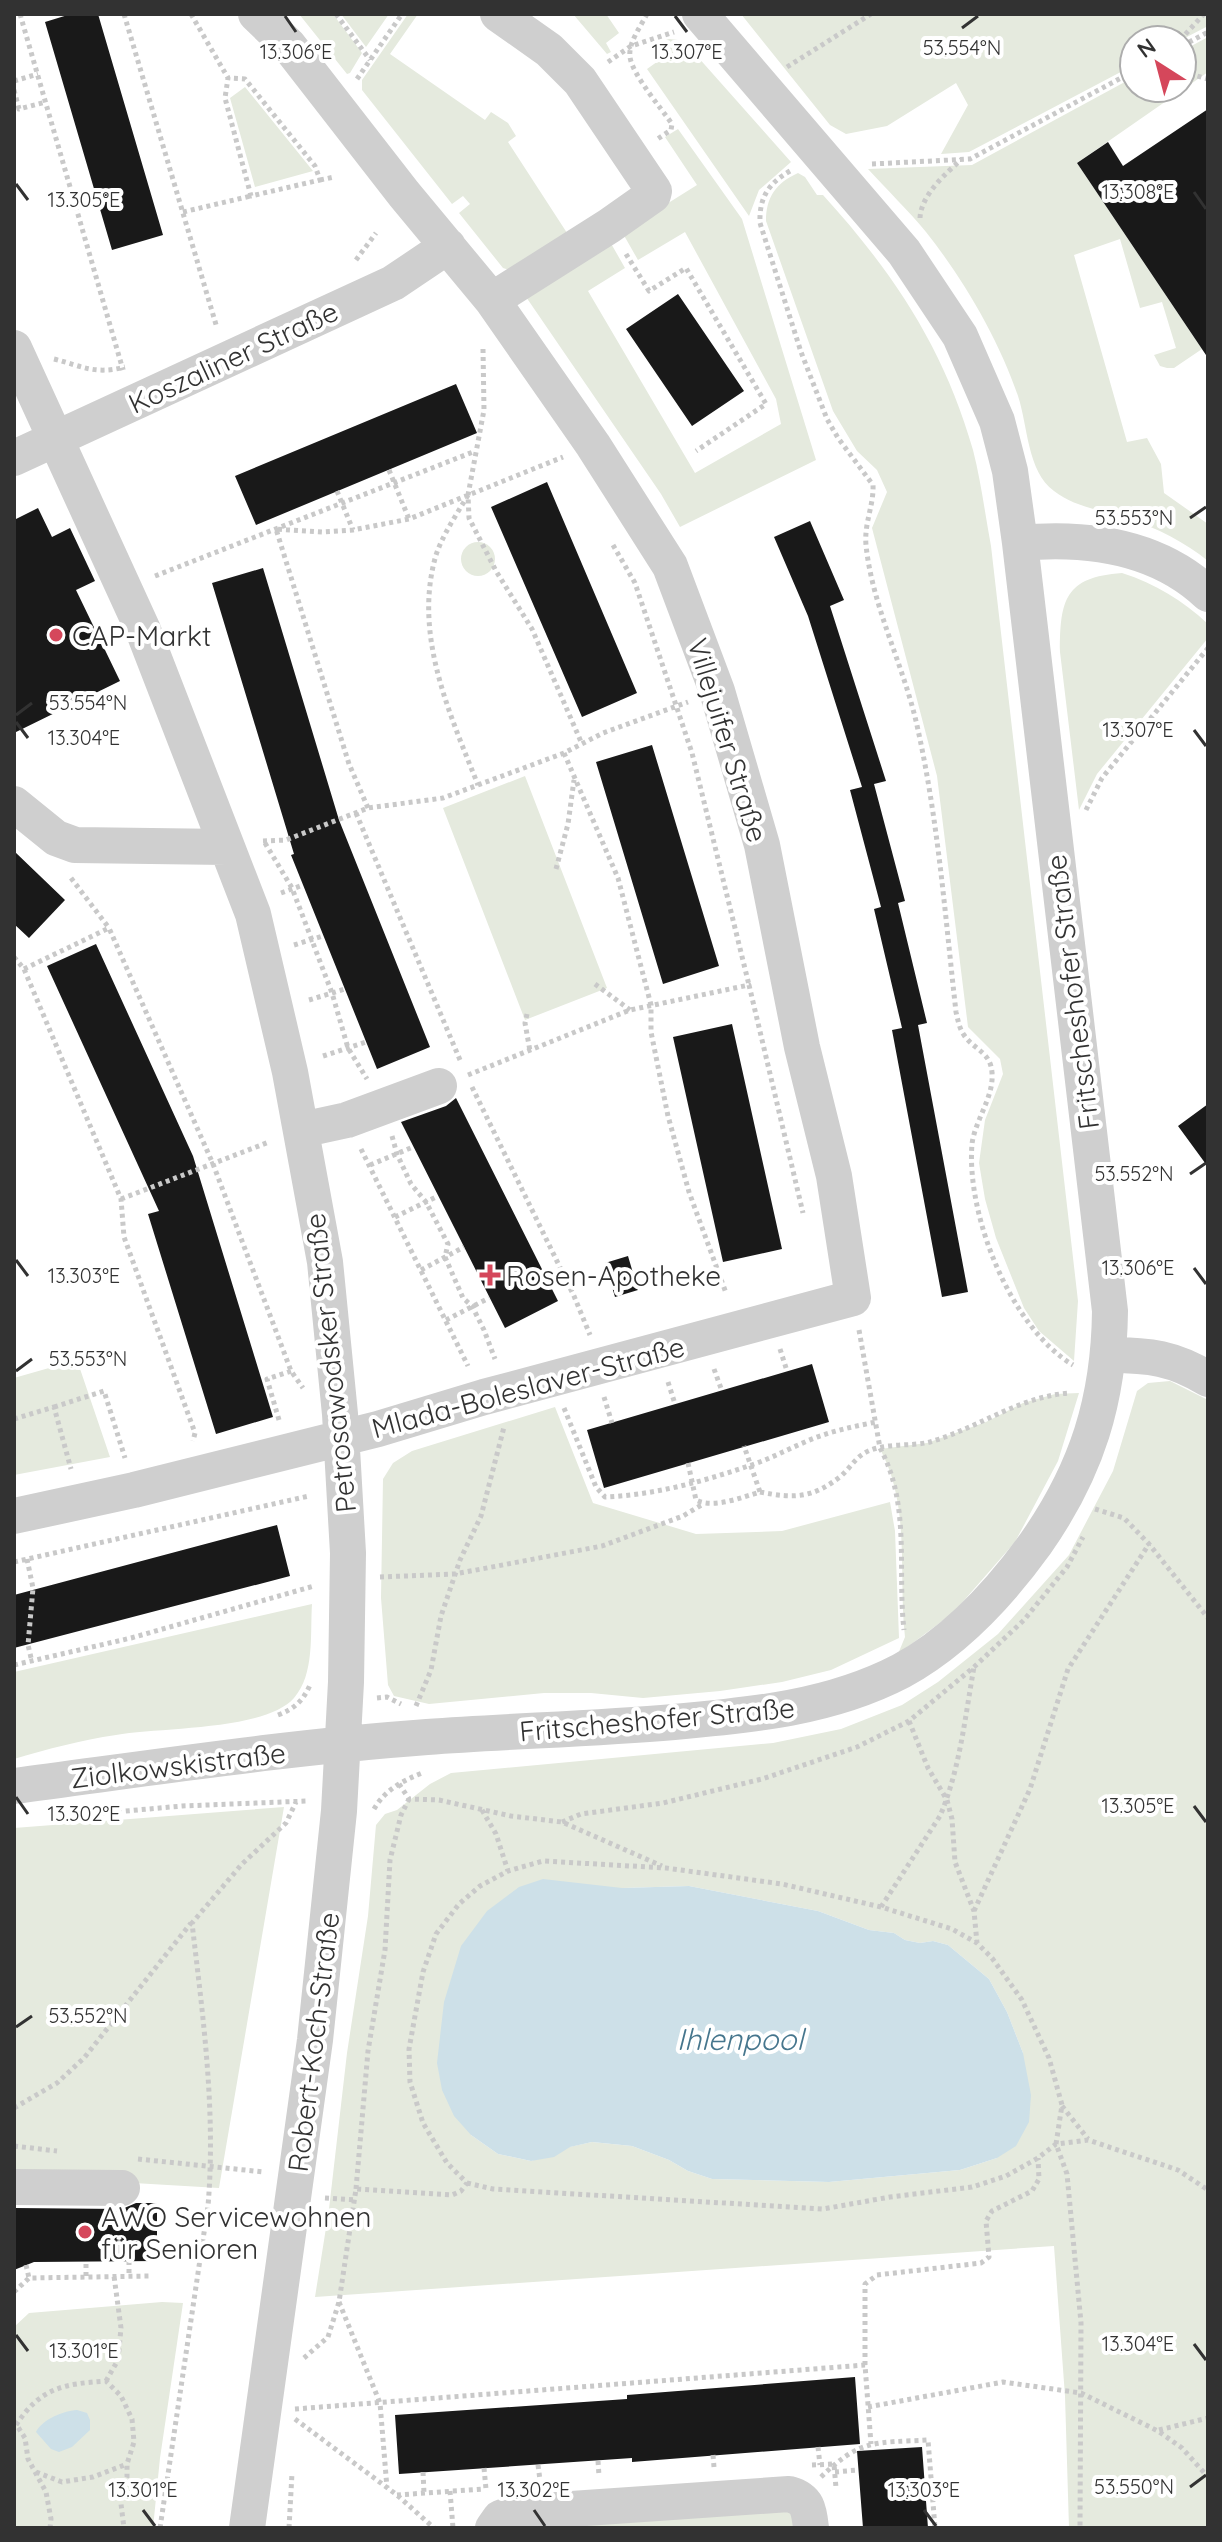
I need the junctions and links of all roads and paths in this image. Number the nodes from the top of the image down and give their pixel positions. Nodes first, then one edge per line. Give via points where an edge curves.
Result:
1 (20, 14) edge
2 (124, 14) edge
3 (191, 14) edge
4 (256, 14) edge
5 (336, 14) edge
6 (402, 14) edge
7 (498, 14) edge
8 (647, 14) edge
9 (871, 14) edge
10 (687, 18) edge
11 (631, 46) junction
12 (614, 58) dead end
13 (370, 60) junction
14 (38, 74) junction
15 (228, 78) junction
16 (1118, 80) edge
17 (14, 81) edge
18 (761, 87) junction
19 (14, 90) edge
20 (46, 102) junction
21 (332, 102) junction
22 (663, 135) dead end
23 (815, 149) junction
24 (962, 159) junction
25 (870, 164) dead end
26 (334, 177) dead end
27 (320, 180) junction
28 (251, 196) junction
29 (183, 212) junction
30 (920, 225) dead end
31 (609, 226) junction
32 (376, 233) dead end
33 (448, 246) junction
34 (345, 266) dead end
35 (492, 300) junction
36 (231, 320) dead end
37 (203, 333) dead end
38 (477, 339) dead end
39 (222, 343) junction
40 (483, 348) junction
41 (19, 358) edge
42 (493, 360) dead end
43 (136, 362) dead end
44 (122, 368) junction
45 (134, 403) junction
46 (57, 439) junction
47 (555, 446) dead end
48 (474, 451) junction
49 (696, 451) dead end
50 (14, 458) edge
51 (575, 458) junction
52 (389, 470) dead end
53 (394, 483) junction
54 (337, 491) dead end
55 (468, 495) junction
56 (342, 503) junction
57 (409, 519) junction
58 (276, 529) junction
59 (353, 530) junction
60 (606, 533) dead end
61 (1020, 543) junction
62 (124, 588) junction
63 (1208, 594) edge
64 (1208, 648) edge
65 (717, 691) junction
66 (677, 706) junction
67 (582, 744) junction
68 (564, 753) junction
69 (575, 777) junction
70 (478, 785) junction
71 (14, 804) edge
72 (368, 808) junction
73 (356, 813) junction
74 (263, 841) junction
75 (1055, 843) junction
76 (227, 847) junction
77 (556, 869) dead end
78 (303, 885) dead end
79 (292, 888) junction
80 (280, 893) dead end
81 (323, 936) dead end
82 (313, 939) junction
83 (294, 945) dead end
84 (14, 957) edge
85 (24, 969) junction
86 (595, 984) dead end
87 (749, 985) junction
88 (345, 989) dead end
89 (332, 993) junction
90 (309, 1000) dead end
91 (651, 1005) junction
92 (630, 1010) junction
93 (527, 1014) dead end
94 (366, 1042) dead end
95 (348, 1048) junction
96 (530, 1051) junction
97 (323, 1056) dead end
98 (452, 1081) junction
99 (389, 1106) junction
100 (347, 1120) junction
101 (301, 1130) junction
102 (413, 1147) dead end
103 (397, 1154) junction
104 (213, 1164) junction
105 (370, 1165) junction
106 (438, 1196) dead end
107 (121, 1199) junction
108 (426, 1202) junction
109 (395, 1217) junction
110 (806, 1228) dead end
111 (464, 1247) dead end
112 (445, 1257) junction
113 (421, 1270) junction
114 (726, 1293) dead end
115 (489, 1298) dead end
116 (853, 1298) junction
117 (472, 1306) junction
118 (446, 1320) junction
119 (710, 1357) dead end
120 (1109, 1363) junction
121 (665, 1370) dead end
122 (291, 1371) junction
123 (599, 1378) junction
124 (1208, 1379) edge
125 (304, 1390) dead end
126 (722, 1391) dead end
127 (1079, 1393) dead end
128 (494, 1395) junction
129 (561, 1400) dead end
130 (675, 1404) dead end
131 (54, 1407) junction
132 (14, 1419) edge
133 (876, 1422) junction
134 (612, 1423) dead end
135 (266, 1424) dead end
136 (342, 1438) junction
137 (202, 1442) dead end
138 (744, 1446) dead end
139 (880, 1448) junction
140 (139, 1457) dead end
141 (126, 1461) junction
142 (112, 1463) dead end
143 (688, 1463) dead end
144 (751, 1466) junction
145 (85, 1468) dead end
146 (72, 1471) junction
147 (57, 1474) dead end
148 (693, 1482) junction
149 (760, 1492) junction
150 (309, 1496) dead end
151 (703, 1504) junction
152 (1090, 1508) dead end
153 (14, 1516) edge
154 (1149, 1544) junction
155 (27, 1559) junction
156 (14, 1562) edge
157 (455, 1574) junction
158 (317, 1585) dead end
159 (374, 1587) dead end
160 (1208, 1618) edge
161 (905, 1637) dead end
162 (32, 1662) junction
163 (14, 1665) edge
164 (974, 1667) dead end
165 (381, 1686) dead end
166 (304, 1699) dead end
167 (407, 1706) dead end
168 (416, 1707) dead end
169 (289, 1711) dead end
170 (920, 1711) dead end
171 (909, 1721) junction
172 (342, 1746) junction
173 (414, 1776) dead end
174 (399, 1783) junction
175 (14, 1786) edge
176 (383, 1794) dead end
177 (409, 1799) junction
178 (947, 1800) junction
179 (482, 1810) junction
180 (60, 1816) dead end
181 (562, 1822) junction
182 (666, 1868) junction
183 (508, 1871) junction
184 (881, 1907) junction
185 (974, 1911) junction
186 (192, 1923) junction
187 (977, 1943) junction
188 (1062, 2105) junction
189 (14, 2108) edge
190 (1088, 2140) junction
191 (1056, 2144) junction
192 (1038, 2158) junction
193 (224, 2169) dead end
194 (265, 2172) dead end
195 (467, 2183) junction
196 (14, 2187) edge
197 (122, 2188) dead end
198 (356, 2189) junction
199 (1208, 2190) edge
200 (320, 2198) dead end
201 (355, 2200) junction
202 (86, 2261) dead end
203 (129, 2261) dead end
204 (26, 2265) dead end
205 (114, 2276) junction
206 (129, 2276) junction
207 (150, 2276) dead end
208 (86, 2277) junction
209 (29, 2278) junction
210 (14, 2291) edge
211 (14, 2301) edge
212 (339, 2302) junction
213 (301, 2360) dead end
214 (865, 2365) junction
215 (106, 2381) junction
216 (1081, 2393) junction
217 (380, 2403) junction
218 (868, 2407) junction
219 (295, 2409) dead end
220 (294, 2418) dead end
221 (1208, 2418) edge
222 (15, 2423) edge
223 (1158, 2431) junction
224 (871, 2444) junction
225 (818, 2447) dead end
226 (127, 2464) junction
227 (834, 2464) dead end
228 (820, 2465) dead end
229 (484, 2468) dead end
230 (858, 2470) dead end
231 (35, 2472) junction
232 (423, 2472) dead end
233 (835, 2472) dead end
234 (1208, 2477) edge
235 (387, 2488) junction
236 (486, 2489) dead end
237 (450, 2491) dead end
238 (424, 2493) dead end
239 (50, 2528) edge
240 (124, 2528) edge
241 (160, 2528) edge
242 (247, 2528) edge
243 (434, 2528) edge
244 (453, 2528) edge
245 (493, 2528) edge
246 (811, 2528) edge
247 (935, 2528) edge
248 (1080, 2528) edge

1 - 14 path
2 - 29 path
3 - 15 path
4 - 21 street, Villejuifer Straße via 289,46
5 - 13 path
6 - 13 path
7 - 31 street via 549,50 580,81 653,187 653,195
8 - 11 path
9 - 18 path
10 - 11 path via 680,29
10 - 18 street, Fritscheshofer Straße
11 - 12 path
11 - 22 path via 635,69 672,124
13 - 21 path via 352,86
14 - 17 path
14 - 20 path
15 - 27 path via 245,79 315,166
15 - 28 path via 225,98
16 - 24 path
18 - 23 street, Fritscheshofer Straße
19 - 20 path via 19,109
20 - 44 path
21 - 33 street, Villejuifer Straße
23 - 61 street, Fritscheshofer Straße via 904,252 960,336 997,421
23 - 120 path via 769,186 759,207 760,223 827,419 873,485 865,524 869,569 930,783 956,1012 964,1035 984,1052 992,1071 972,1143 977,1200 1004,1278 1033,1330 1072,1365
24 - 25 path
24 - 30 path via 930,193
26 - 27 path
27 - 28 path
28 - 29 path
29 - 39 path
31 - 35 street
31 - 49 path via 649,291 686,268 766,404
32 - 34 path via 359,259
33 - 35 street, Villejuifer Straße
33 - 39 street, Koszaliner Straße via 393,283
35 - 51 street, Villejuifer Straße
36 - 39 path
37 - 39 path
38 - 40 path
39 - 45 street, Koszaliner Straße
40 - 42 path
40 - 48 path via 484,410
41 - 44 path via 56,359 102,371
41 - 46 street, Petrosawodsker Straße
43 - 44 path
44 - 45 path
45 - 46 street, Koszaliner Straße
46 - 50 street, Koszaliner Straße
46 - 62 street, Petrosawodsker Straße
47 - 51 path
48 - 53 path
48 - 55 path
51 - 55 path
51 - 65 street, Villejuifer Straße via 670,566
52 - 53 path
53 - 56 path
53 - 57 path
54 - 56 path
55 - 57 path
55 - 67 path via 476,537 532,629
55 - 70 path via 437,551 428,616 434,663
56 - 58 path
56 - 59 path
57 - 59 path
58 - 59 path
58 - 62 path
58 - 72 path via 349,764
60 - 66 path via 635,583
61 - 63 street via 1115,545 1156,558
61 - 75 street, Fritscheshofer Straße
62 - 76 street, Petrosawodsker Straße
64 - 75 path via 1102,778 1074,836
65 - 66 path
65 - 116 street, Villejuifer Straße via 762,845 834,1176
66 - 67 path
66 - 87 path
67 - 68 path
68 - 69 path
68 - 70 path
69 - 77 path
69 - 91 path via 618,878
70 - 72 path via 443,798
71 - 76 street via 56,838 75,845
72 - 73 path
73 - 74 path via 286,840
73 - 98 path via 451,1034
74 - 76 path
74 - 79 path
75 - 120 street, Fritscheshofer Straße via 1110,1311
76 - 101 street, Petrosawodsker Straße via 253,914
78 - 79 path
79 - 80 path
79 - 82 path
81 - 82 path
82 - 83 path
82 - 89 path
84 - 85 path
85 - 104 path via 109,928
85 - 107 path
86 - 92 path
87 - 91 path
87 - 110 path
88 - 89 path
89 - 90 path
89 - 95 path
91 - 92 path
91 - 114 path via 651,1032 668,1116
92 - 96 path
93 - 96 path
94 - 95 path
95 - 97 path
95 - 99 path
96 - 98 path
98 - 99 street
98 - 123 path via 574,1296 590,1334
99 - 100 street
99 - 103 path
100 - 101 street
100 - 105 path
101 - 104 path
101 - 136 street, Petrosawodsker Straße via 325,1262
102 - 103 path
103 - 105 path
103 - 108 path
104 - 107 path
104 - 122 path
105 - 109 path
106 - 108 path
107 - 137 path via 124,1237 195,1433 193,1444
108 - 109 path
108 - 112 path via 448,1244
109 - 113 path
111 - 112 path
112 - 113 path
112 - 117 path via 463,1298
113 - 118 path
115 - 117 path
116 - 123 street, Mlada-Boleslaver-Straße
116 - 133 path
117 - 118 path
117 - 128 path via 488,1340
118 - 128 path
119 - 126 path
120 - 124 street via 1161,1357
120 - 172 street, Fritscheshofer Straße via 1089,1445 1046,1527 981,1609 904,1669 827,1700 757,1715
121 - 130 path
122 - 125 path
122 - 135 path via 267,1379 280,1420
123 - 128 street, Mlada-Boleslaver-Straße
123 - 134 path
127 - 139 path via 1023,1403 927,1443
128 - 136 street, Mlada-Boleslaver-Straße
128 - 157 path via 507,1415 481,1516
129 - 148 path via 596,1487 605,1497
131 - 132 path
131 - 141 path via 104,1391
131 - 146 path
133 - 139 path
133 - 144 path via 808,1440
136 - 153 street, Mlada-Boleslaver-Straße
136 - 172 street, Petrosawodsker Straße via 348,1553
138 - 144 path
139 - 149 path via 864,1453 816,1492 786,1497
139 - 161 path via 898,1499
140 - 141 path
141 - 142 path
143 - 148 path
144 - 148 path
144 - 149 path
145 - 146 path
146 - 147 path
148 - 151 path via 696,1500
149 - 151 path
150 - 155 path
151 - 157 path via 602,1546
152 - 154 path via 1124,1518
154 - 160 path
154 - 185 path via 1068,1669 1030,1789
155 - 156 path
155 - 162 path via 33,1588 28,1645
157 - 159 path via 374,1577
157 - 168 path
158 - 162 path
162 - 163 path
164 - 178 path
165 - 167 path via 387,1697
166 - 169 path
170 - 171 path
171 - 178 path
171 - 181 path via 857,1747 762,1779
172 - 175 street, Ziolkowskistraße
172 - 242 street, Robert-Koch-Straße via 315,2040
173 - 174 path
174 - 176 path
174 - 177 path
177 - 179 path
177 - 198 path via 390,1860 385,1950 368,2051
178 - 184 path
178 - 185 path via 955,1862
179 - 181 path
179 - 183 path
180 - 186 path via 296,1802 286,1823
181 - 182 path
182 - 183 path via 543,1861
182 - 184 path via 782,1884
183 - 195 path via 459,1904 436,1934 409,2049 410,2082 423,2123 447,2163
184 - 187 path via 952,1929
185 - 187 path
186 - 189 path via 84,2058 57,2083
186 - 241 path via 210,2080 211,2166
187 - 188 path via 1022,2000 1049,2058
188 - 190 path
188 - 191 path
190 - 191 path
190 - 199 path via 1178,2170
191 - 192 path
191 - 216 path via 1067,2174 1081,2323
192 - 195 path via 972,2187 823,2209 493,2189
192 - 214 path via 1039,2179 1032,2191 992,2211 986,2221 989,2257 981,2263 877,2275 865,2284
193 - 194 path
195 - 198 path via 452,2195
196 - 197 street
198 - 201 path
200 - 201 path
201 - 212 path
202 - 208 path
203 - 206 path
204 - 209 path
205 - 206 path
205 - 208 path
205 - 215 path via 121,2328 118,2360
206 - 207 path
208 - 209 path
209 - 210 path
210 - 211 path
212 - 213 path via 328,2337
212 - 217 path
214 - 217 path
214 - 218 path
215 - 222 path via 69,2384 42,2395
215 - 226 path via 132,2419 134,2442
216 - 218 path via 1003,2382
216 - 223 path
216 - 248 path
217 - 219 path
217 - 235 path
218 - 224 path
220 - 235 path
221 - 223 path
222 - 231 path
223 - 234 path
224 - 227 path
224 - 247 path via 928,2440
225 - 228 path
226 - 231 path via 62,2482
226 - 240 path via 120,2496
229 - 236 path
230 - 233 path
231 - 239 path via 46,2492
232 - 238 path
235 - 243 path
237 - 244 path
245 - 246 street via 513,2513 789,2494 806,2503

